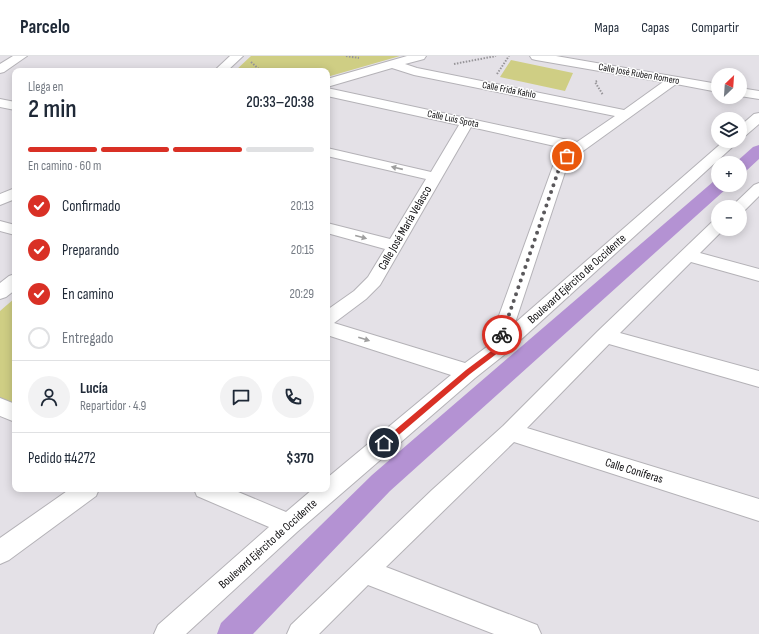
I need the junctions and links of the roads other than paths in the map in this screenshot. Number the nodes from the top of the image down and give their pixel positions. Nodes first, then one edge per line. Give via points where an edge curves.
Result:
1 (21, 56) edge
2 (237, 56) edge
3 (420, 56) edge
4 (536, 56) edge
5 (393, 64) junction
6 (223, 68) edge
7 (0, 69) edge
8 (674, 80) junction
9 (330, 82) edge
10 (711, 87) edge
11 (330, 93) edge
12 (747, 93) edge
13 (759, 95) edge
14 (0, 102) edge
15 (12, 105) edge
16 (619, 112) junction
17 (759, 116) edge
18 (467, 122) junction
19 (747, 127) edge
20 (579, 147) junction
21 (724, 148) edge
22 (330, 153) edge
23 (435, 177) junction
24 (759, 188) edge
25 (12, 194) edge
26 (0, 200) edge
27 (746, 200) edge
28 (0, 226) edge
29 (12, 229) edge
30 (330, 229) edge
31 (711, 233) edge
32 (395, 246) junction
33 (687, 255) junction
34 (759, 275) edge
35 (12, 283) edge
36 (0, 294) edge
37 (330, 317) edge
38 (330, 329) edge
39 (605, 336) junction
40 (497, 350) junction
41 (468, 372) junction
42 (759, 379) edge
43 (0, 407) edge
44 (12, 412) edge
45 (510, 432) junction
46 (330, 489) edge
47 (84, 492) edge
48 (212, 492) edge
49 (327, 492) edge
50 (759, 510) edge
51 (289, 524) junction
52 (0, 552) edge
53 (364, 571) junction
54 (167, 634) edge
55 (300, 634) edge
56 (528, 634) edge

1 - 7 street
2 - 6 street
3 - 5 street
4 - 8 street, Calle José Ruben Romero
5 - 9 street
5 - 16 street, Calle Frida Kahlo via 414,71
8 - 10 street, Calle José Ruben Romero
8 - 16 street
11 - 18 street, Calle Luis Spota
12 - 13 street
14 - 15 street
16 - 20 street
17 - 19 street
18 - 20 street, Calle Luis Spota
18 - 23 street, Calle José María Velasco
20 - 40 street via 567,156 560,166
21 - 40 street, Boulevard Ejército de Occidente
23 -> 22 street
23 - 32 street, Calle José María Velasco
24 - 27 street
25 - 26 street
28 - 29 street
30 -> 32 street
31 - 33 street
32 - 37 street, Calle José María Velasco via 374,281 360,295
33 - 34 street
33 - 39 street
35 - 36 street
38 -> 41 street
39 - 42 street
39 - 45 street
40 - 41 street, Boulevard Ejército de Occidente
41 - 46 street, Boulevard Ejército de Occidente
43 - 44 street
45 - 50 street, Calle Coníferas
45 - 53 street
47 - 52 street
48 - 51 street
49 - 51 street, Boulevard Ejército de Occidente
51 - 54 street, Boulevard Ejército de Occidente
53 - 55 street
53 - 56 street

